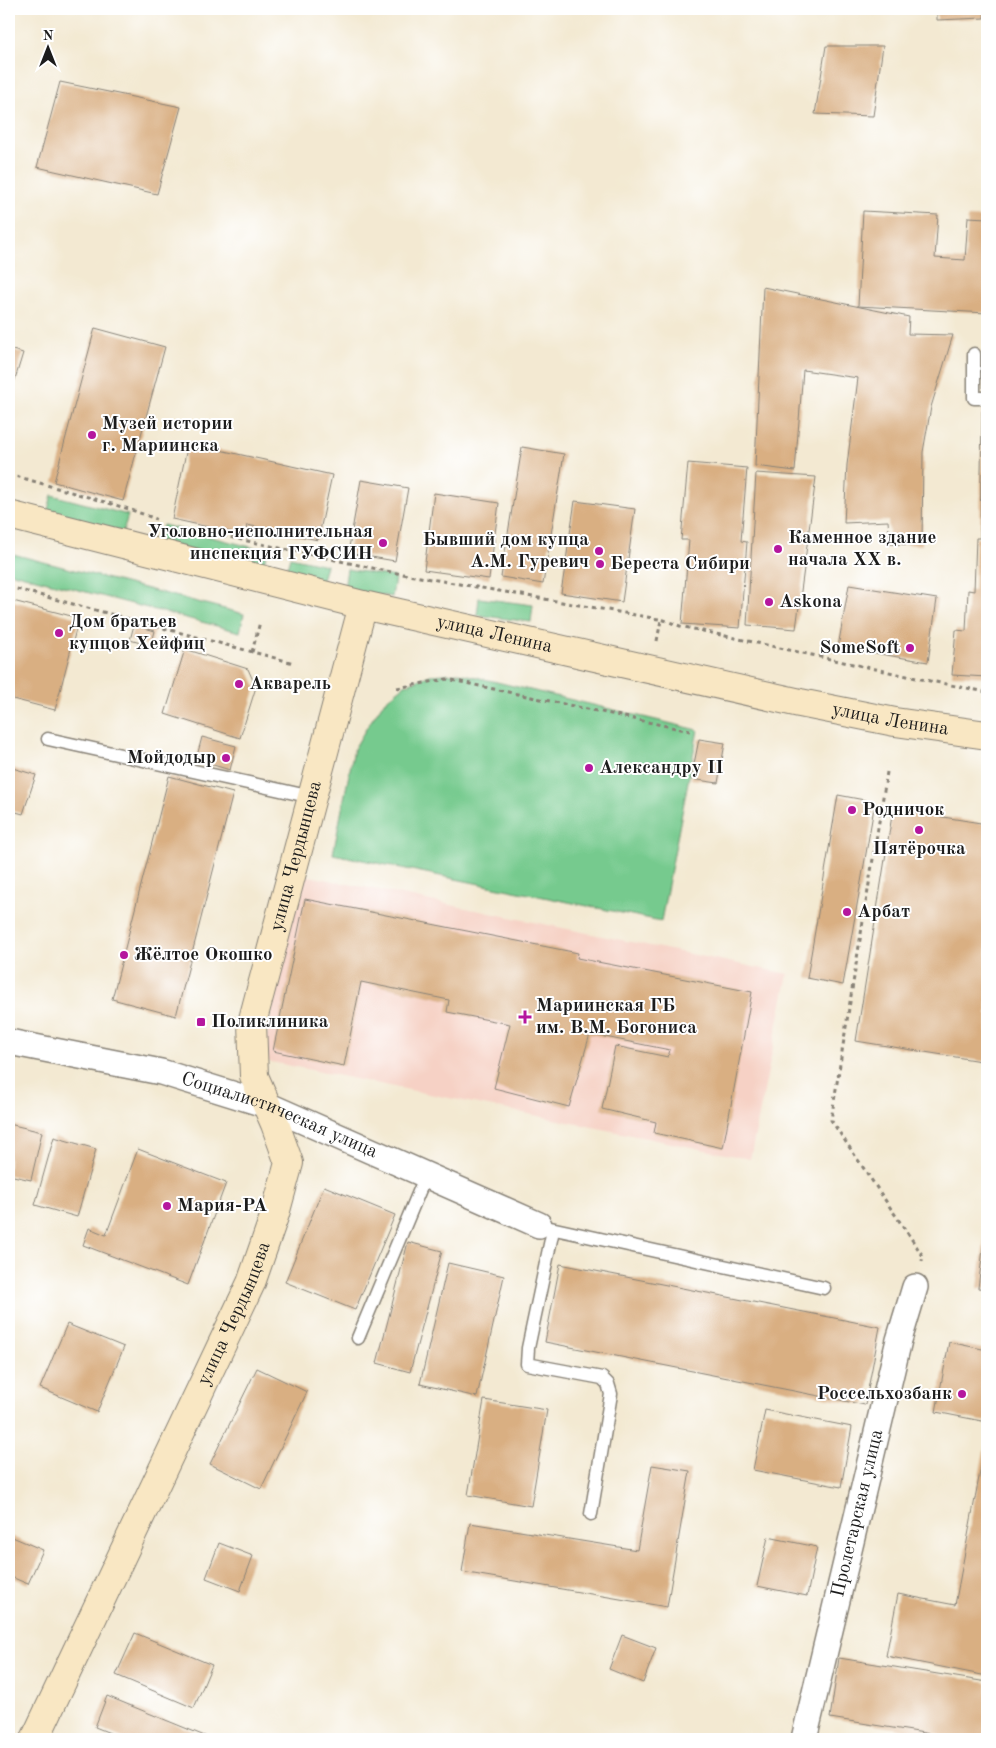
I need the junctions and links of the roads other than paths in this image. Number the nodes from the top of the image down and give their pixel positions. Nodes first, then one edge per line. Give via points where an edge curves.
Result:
1 (974, 354) dead end
2 (987, 398) edge
3 (9, 515) edge
4 (363, 605) junction
5 (985, 735) edge
6 (48, 739) dead end
7 (312, 797) junction
8 (9, 1042) edge
9 (267, 1105) junction
10 (426, 1175) junction
11 (546, 1227) junction
12 (915, 1287) road end
13 (824, 1288) dead end
14 (358, 1338) dead end
15 (591, 1514) dead end
16 (35, 1739) edge
17 (804, 1739) edge

1 - 2 lane via 974,398
3 - 4 street, улица Ленина
4 - 5 street, улица Ленина via 800,703 895,722
4 - 7 street, улица Чердынцева
6 - 7 lane
7 - 9 street, улица Чердынцева via 252,1023 254,1076
8 - 9 street, Социалистическая улица via 161,1072
9 - 10 street, Социалистическая улица
9 - 16 street, улица Чердынцева via 289,1163 276,1214 251,1283
10 - 11 street, Социалистическая улица
10 - 14 lane
11 - 13 lane
11 - 15 lane via 527,1364 602,1378 608,1384 611,1394
12 - 17 street, Пролетарская улица via 899,1340

